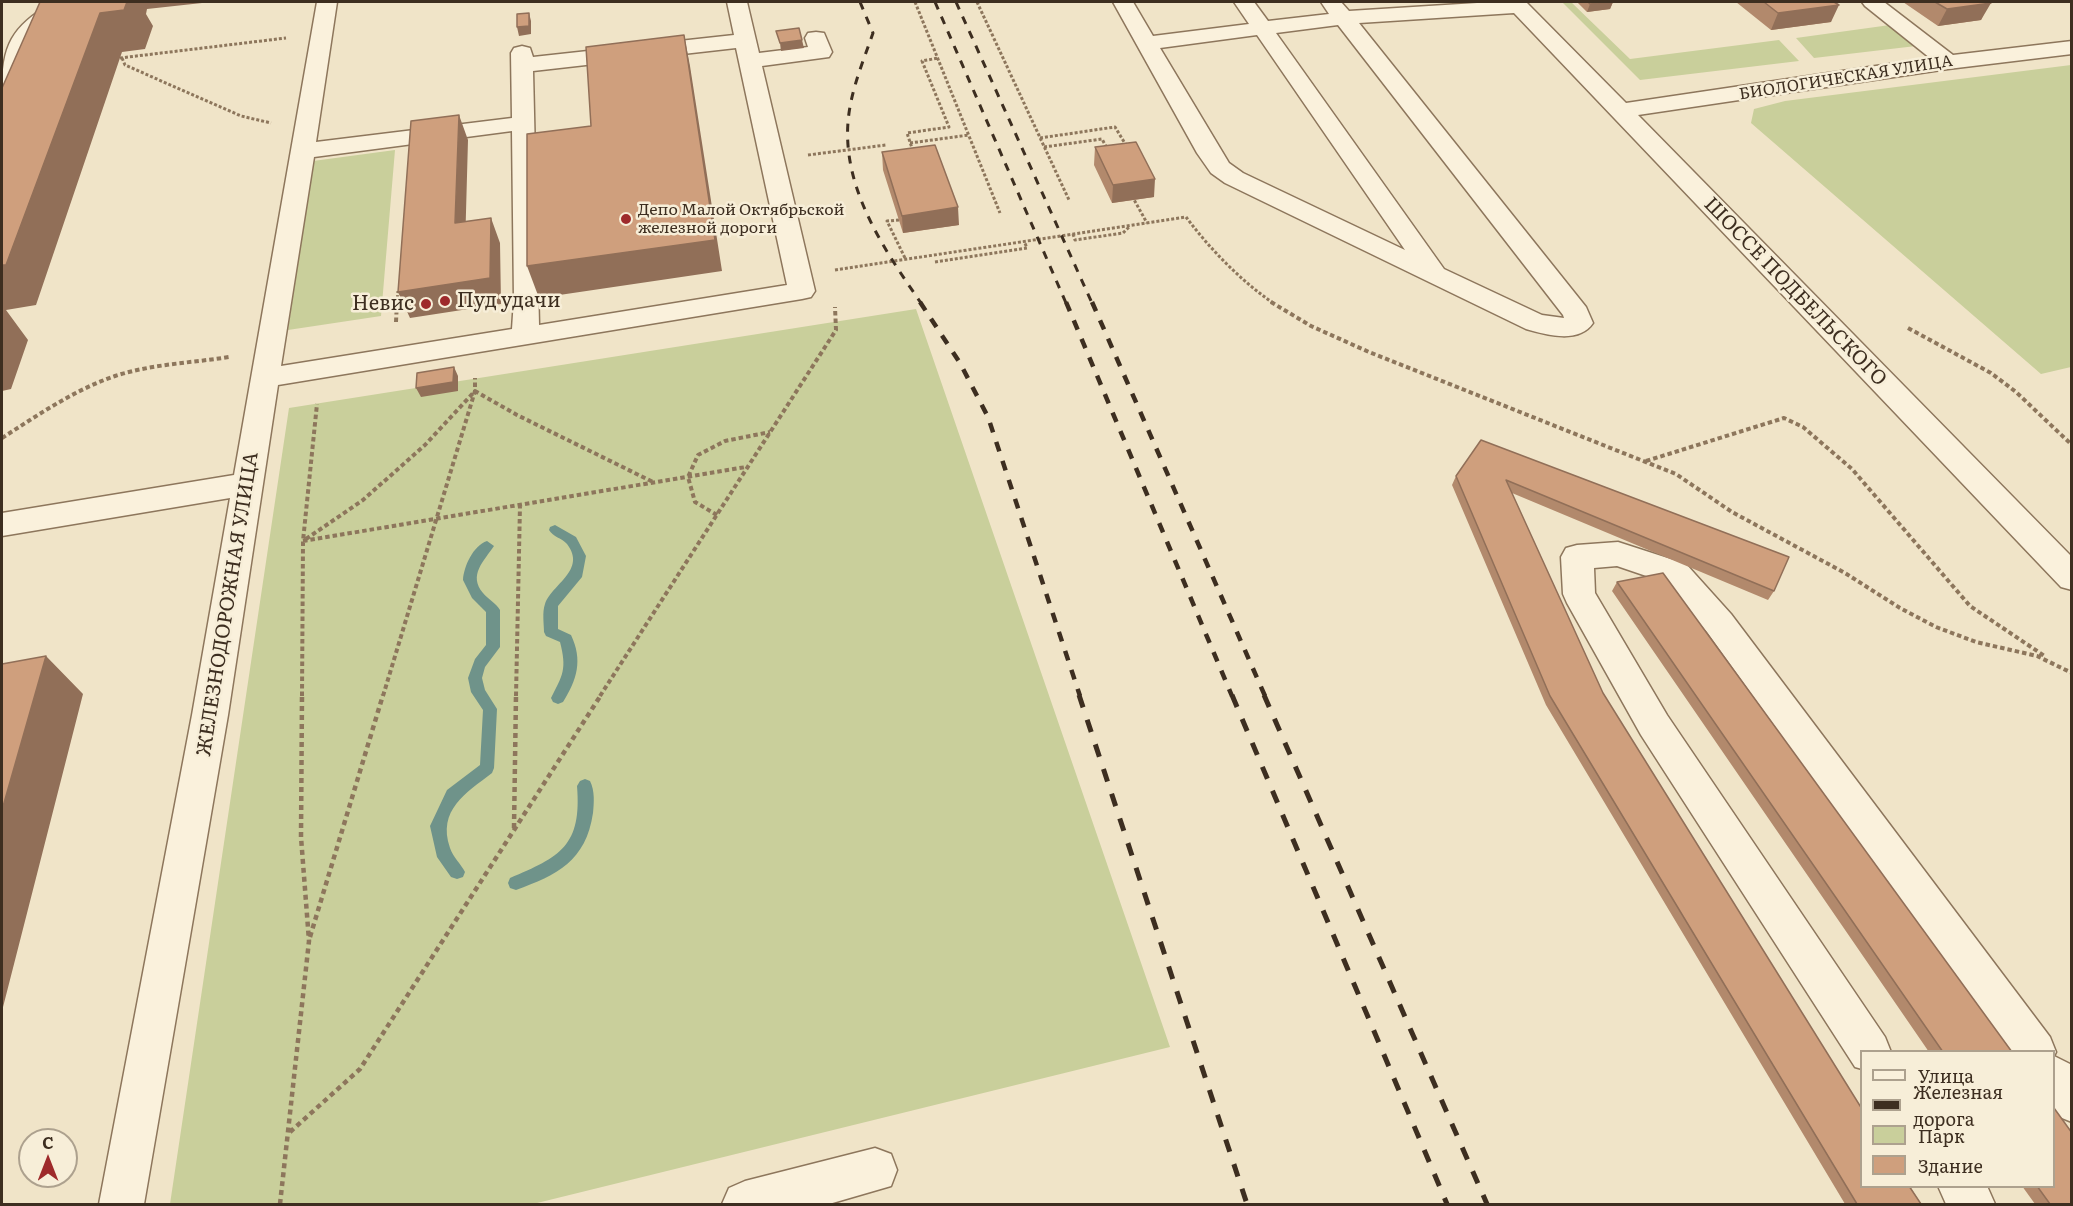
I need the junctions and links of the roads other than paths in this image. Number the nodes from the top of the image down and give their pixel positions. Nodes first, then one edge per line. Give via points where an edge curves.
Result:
1 (67, 2) edge
2 (327, 2) edge
3 (737, 2) edge
4 (1123, 2) edge
5 (1244, 2) edge
6 (1872, 2) edge
7 (1517, 4) edge
8 (1338, 10) edge
9 (1263, 28) junction
10 (816, 38) dead end
11 (1146, 43) junction
12 (2072, 47) edge
13 (748, 50) junction
14 (1948, 62) junction
15 (2, 87) edge
16 (1620, 111) junction
17 (524, 123) junction
18 (303, 151) junction
19 (1436, 275) junction
20 (525, 335) junction
21 (265, 378) junction
22 (248, 484) junction
23 (2, 524) edge
24 (2072, 578) edge
25 (1869, 1050) edge
26 (2034, 1050) edge
27 (2055, 1078) edge
28 (2072, 1101) edge
29 (875, 1170) dead end
30 (1961, 1188) edge
31 (121, 1204) edge
32 (745, 1204) edge
33 (1972, 1204) edge

1 - 15 street via 35,22 24,35
2 - 18 street, ЖЕЛЕЗНОДОРОЖНАЯ УЛИЦА
3 - 13 street
4 - 11 street
5 - 9 street
6 - 14 street
7 - 8 street
7 - 16 street, ШОССЕ ПОДБЕЛЬСКОГО
8 - 9 street
8 - 19 street via 1576,313 1579,323 1570,328 1536,323
9 - 11 street
9 - 19 street
10 - 13 street via 821,52
11 - 19 street via 1220,168
12 - 14 street, БИОЛОГИЧЕСКАЯ УЛИЦА
13 - 17 street via 522,59
13 - 20 street via 802,291
14 - 16 street, БИОЛОГИЧЕСКАЯ УЛИЦА
16 - 24 street, ШОССЕ ПОДБЕЛЬСКОГО
17 - 18 street
17 - 20 street
18 - 21 street, ЖЕЛЕЗНОДОРОЖНАЯ УЛИЦА
20 - 21 street
21 - 22 street, ЖЕЛЕЗНОДОРОЖНАЯ УЛИЦА
22 - 23 street
22 - 31 street, ЖЕЛЕЗНОДОРОЖНАЯ УЛИЦА
25 - 26 street via 1654,725 1579,594 1577,557 1618,554 1675,573 1719,623
27 - 28 street
29 - 32 street
30 - 33 street

